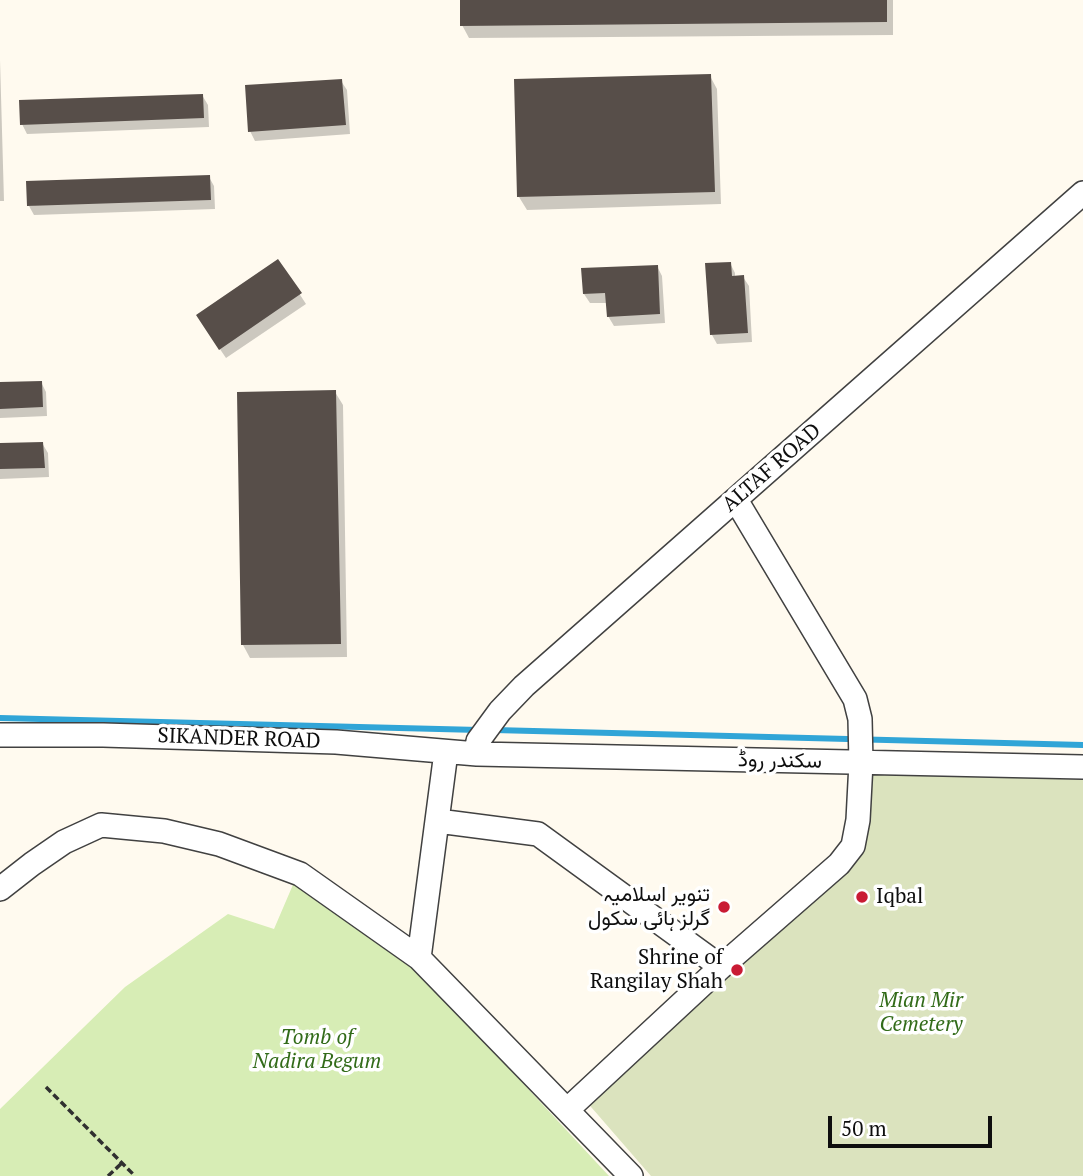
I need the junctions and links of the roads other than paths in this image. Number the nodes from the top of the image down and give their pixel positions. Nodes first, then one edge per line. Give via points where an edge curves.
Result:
1 (1083, 193) edge
2 (736, 500) junction
3 (0, 735) edge
4 (477, 747) junction
5 (446, 752) junction
6 (861, 763) junction
7 (1083, 767) edge
8 (438, 821) junction
9 (0, 889) edge
10 (419, 958) junction
11 (721, 967) junction
12 (567, 1110) junction
13 (631, 1176) edge

1 - 2 street, ALTAF ROAD
2 - 4 street, ALTAF ROAD via 524,686 500,711
2 - 6 street via 855,699
3 - 5 street, SIKANDER ROAD via 336,742
4 - 5 street, SIKANDER ROAD
4 - 6 street, سکندر روڈ
5 - 8 street
6 - 7 street, سکندر روڈ
6 - 11 street via 853,846 839,864
8 - 10 street
8 - 11 street via 538,834
9 - 10 street via 64,842 101,825 163,831 219,844 300,874
10 - 12 street
11 - 12 street
12 - 13 street

